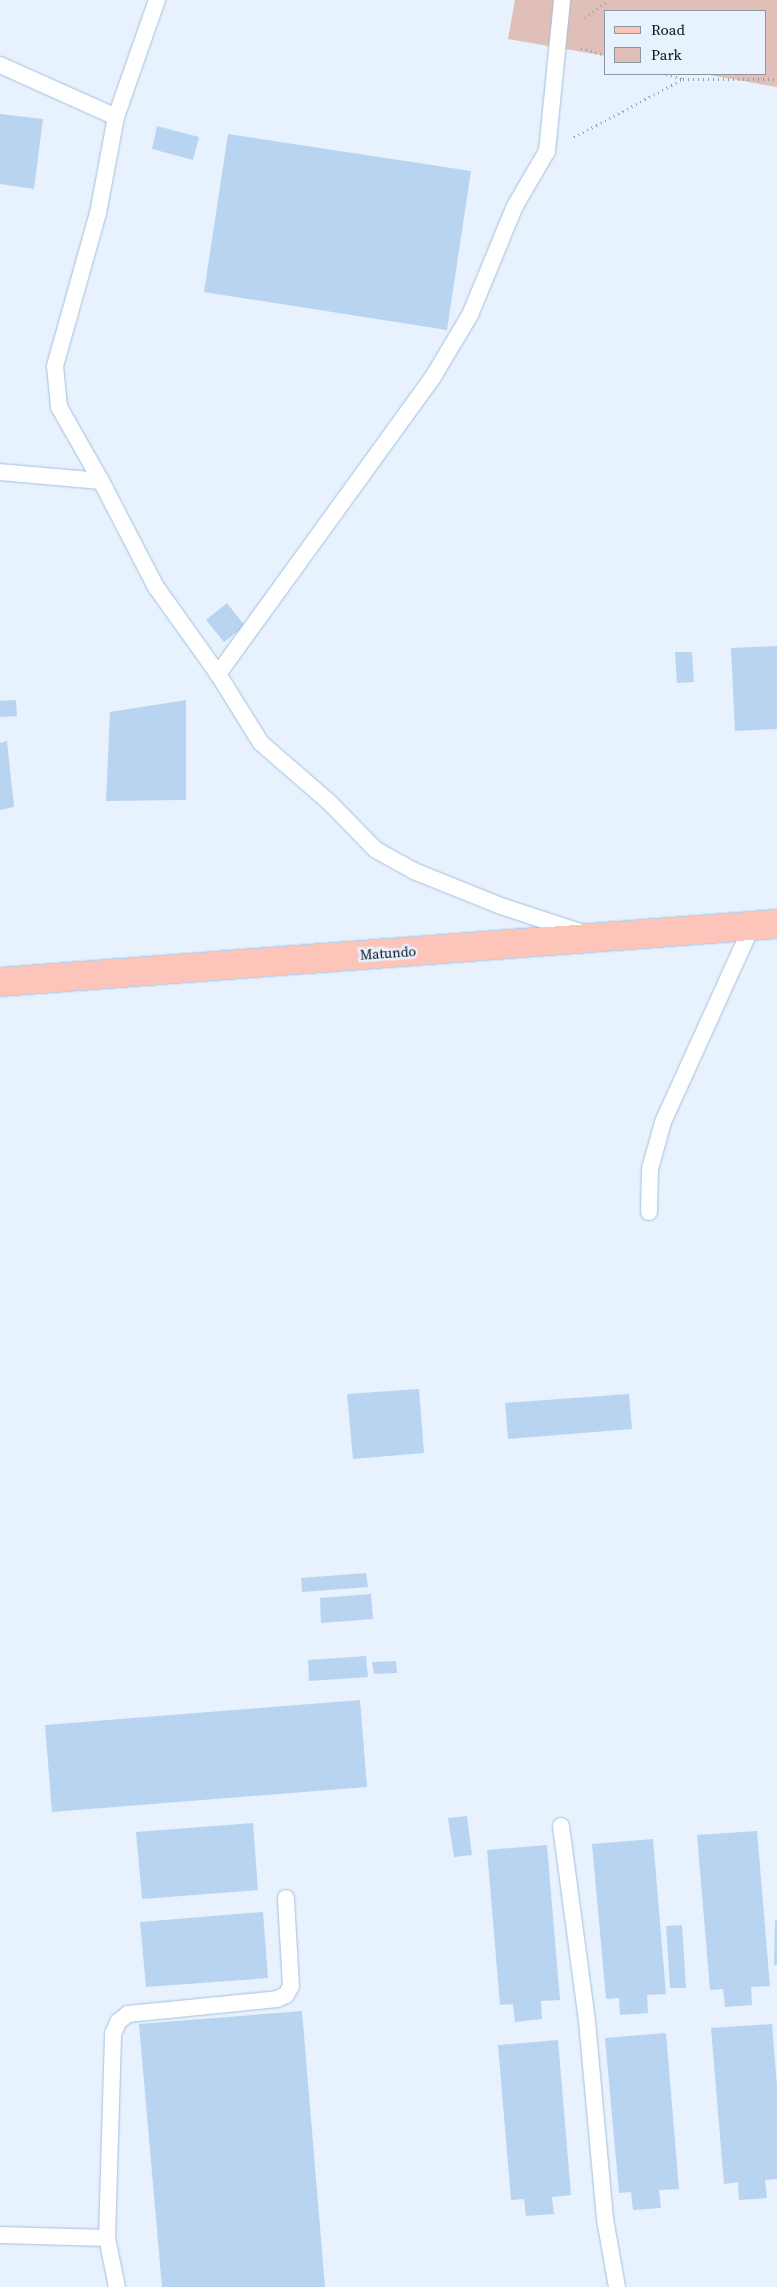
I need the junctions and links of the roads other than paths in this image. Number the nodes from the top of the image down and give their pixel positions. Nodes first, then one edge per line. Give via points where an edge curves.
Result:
1 (158, 0) edge
2 (562, 0) edge
3 (0, 65) edge
4 (116, 117) junction
5 (0, 472) edge
6 (102, 481) junction
7 (218, 674) junction
8 (765, 925) edge
9 (598, 938) junction
10 (0, 982) edge
11 (649, 1212) dead end
12 (561, 1826) dead end
13 (286, 1898) dead end
14 (0, 2235) edge
15 (107, 2238) junction
16 (117, 2287) edge
17 (617, 2287) edge

1 - 4 lane
2 - 7 lane via 547,151 515,206 470,315 433,377
3 - 4 lane
4 - 6 lane via 98,213 55,366 59,407
5 - 6 lane
6 - 7 lane via 156,587
7 - 9 lane via 261,743 329,802 376,850 414,871 501,906
8 - 9 main road, Matundo
8 - 11 lane via 664,1122 650,1169
9 - 10 main road, Matundo
12 - 17 lane via 587,2021 605,2219
13 - 15 lane via 291,1986 286,1994 278,1999 128,2014 118,2022 113,2034
14 - 15 lane
15 - 16 lane

